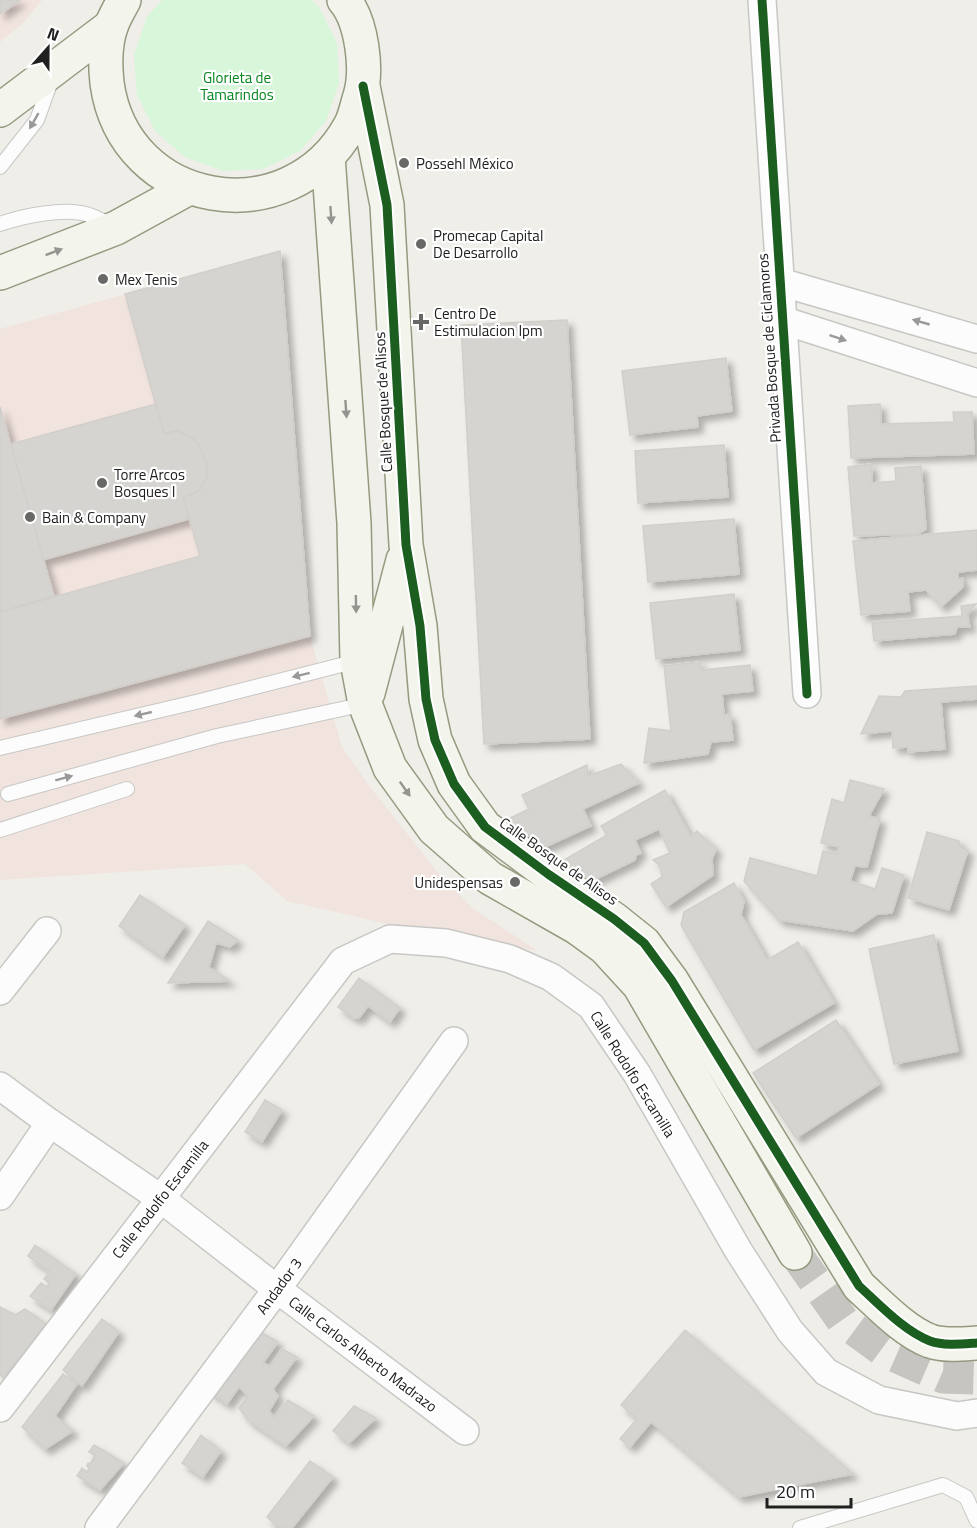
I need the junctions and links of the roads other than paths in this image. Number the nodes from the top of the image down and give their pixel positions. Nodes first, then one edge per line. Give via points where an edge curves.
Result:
1 (762, 0) edge
2 (347, 2) edge
3 (118, 13) edge
4 (55, 68) junction
5 (363, 86) junction
6 (0, 110) edge
7 (328, 156) junction
8 (0, 167) edge
9 (189, 188) junction
10 (0, 224) edge
11 (116, 228) junction
12 (0, 273) edge
13 (780, 282) junction
14 (782, 320) junction
15 (977, 339) edge
16 (977, 382) edge
17 (354, 523) junction
18 (406, 532) junction
19 (357, 661) junction
20 (807, 694) dead end
21 (365, 704) junction
22 (0, 748) edge
23 (128, 789) dead end
24 (8, 794) dead end
25 (0, 830) edge
26 (47, 931) dead end
27 (0, 991) edge
28 (454, 1041) dead end
29 (0, 1086) edge
30 (50, 1123) junction
31 (0, 1196) edge
32 (160, 1198) junction
33 (795, 1253) tunnel mouth
34 (277, 1289) junction
35 (977, 1343) edge
36 (0, 1408) edge
37 (977, 1413) edge
38 (465, 1431) dead end
39 (977, 1521) edge
40 (99, 1528) edge
41 (800, 1528) edge

1 - 13 street, Privada Bosque de Ciclamoros
2 - 5 street via 362,45
3 - 4 street
3 - 9 street via 105,65 110,104 127,140 154,169
4 - 6 street
4 -> 8 lane via 37,120
5 - 7 street via 351,125
5 - 18 street, Calle Bosque de Alisos via 387,205
7 - 9 street via 298,180 263,193 225,196
7 -> 17 street
9 - 11 street
10 - 11 lane via 68,212 89,214
12 -> 11 street
13 - 14 street, Privada Bosque de Ciclamoros
15 -> 13 street, Privada Bosque de Ciclamoros
14 -> 16 street, Privada Bosque de Ciclamoros
14 - 20 street, Privada Bosque de Ciclamoros
17 - 18 street via 373,510 384,510 395,513
17 -> 19 street
18 - 21 street via 388,625
18 - 35 street, Calle Bosque de Alisos via 426,699 435,741 454,784 485,827 644,943 672,981 859,1286 892,1318 930,1341
19 - 21 street
19 -> 22 lane
24 -> 21 lane via 217,736
21 -> 33 street via 390,768 434,829 490,878 605,948 639,985
23 - 25 lane
26 - 27 street
28 - 34 street, Andador 3
29 - 30 street, Calle Carlos Alberto Madrazo
30 - 31 street
30 - 32 street, Calle Carlos Alberto Madrazo
32 - 34 street, Calle Carlos Alberto Madrazo
32 - 36 street, Calle Rodolfo Escamilla
32 - 37 street, Calle Rodolfo Escamilla via 343,961 390,939 446,943 510,959 551,977 591,1006 637,1074 744,1260 790,1331 826,1372 879,1400 957,1416
34 - 38 street, Calle Carlos Alberto Madrazo
34 - 40 street, Andador 3
39 - 41 lane via 966,1497 943,1485

